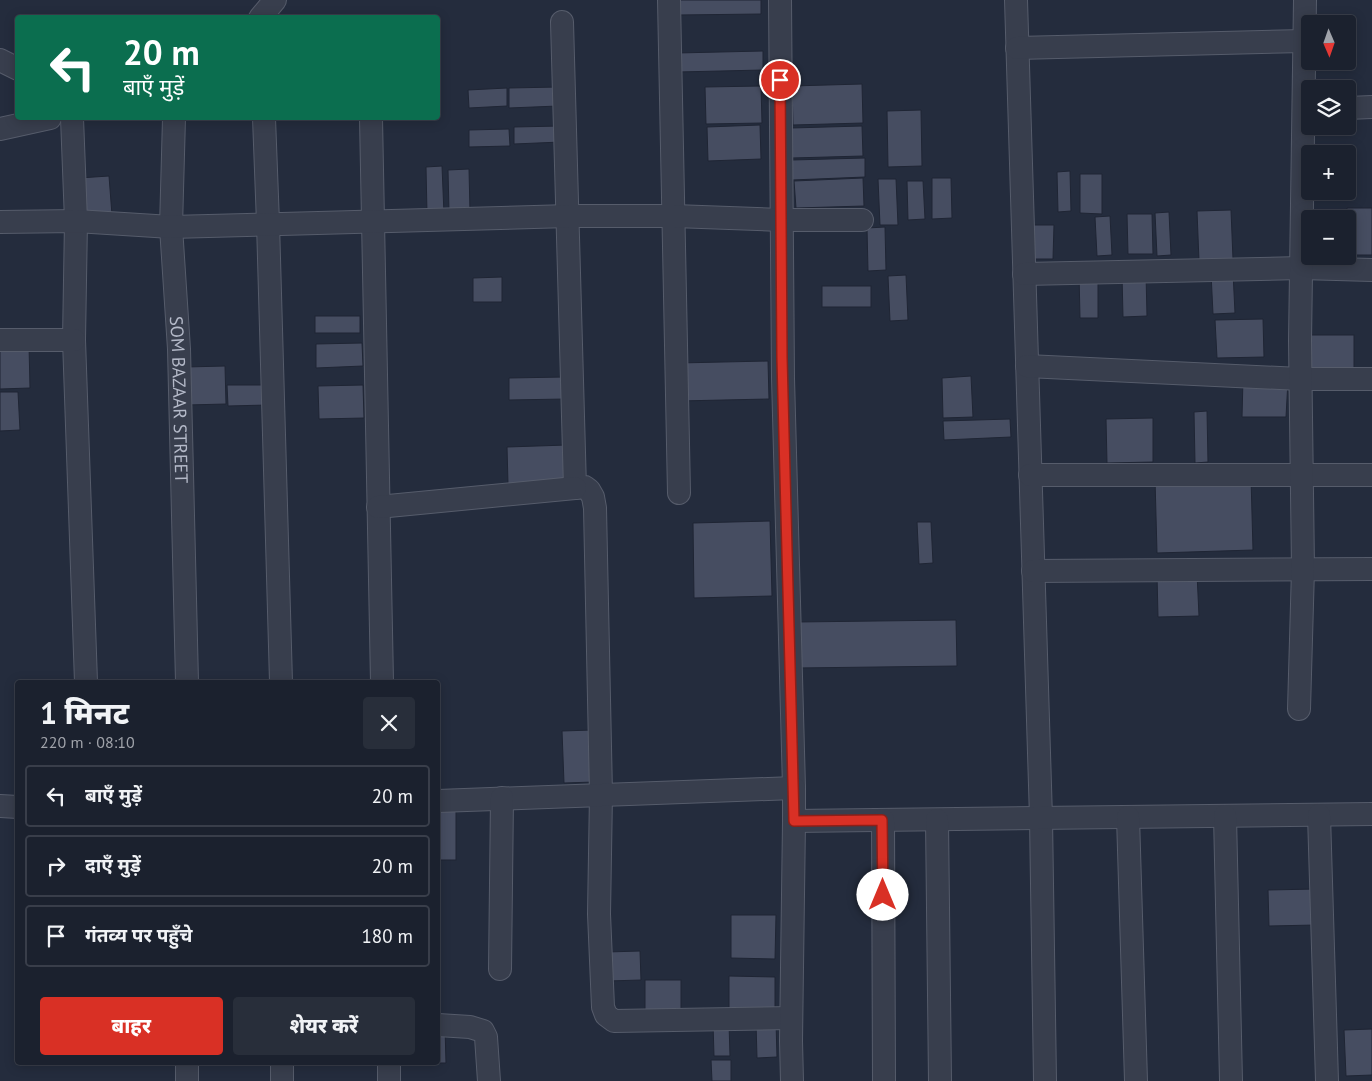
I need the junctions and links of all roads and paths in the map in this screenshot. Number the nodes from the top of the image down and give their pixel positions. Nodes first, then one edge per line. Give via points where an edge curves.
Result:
1 (275, 0) edge
2 (669, 0) edge
3 (780, 0) edge
4 (1016, 0) edge
5 (1305, 0) edge
6 (262, 15) edge
7 (1305, 15) edge
8 (562, 22) dead end
9 (1301, 41) edge
10 (1017, 48) junction
11 (0, 60) edge
12 (15, 68) edge
13 (1372, 107) edge
14 (1356, 108) edge
15 (41, 120) edge
16 (72, 120) edge
17 (174, 120) edge
18 (264, 120) edge
19 (371, 120) edge
20 (0, 129) edge
21 (1306, 135) edge
22 (569, 216) junction
23 (674, 216) junction
24 (373, 220) junction
25 (780, 220) junction
26 (862, 220) dead end
27 (76, 221) junction
28 (0, 222) edge
29 (268, 223) junction
30 (171, 227) junction
31 (1301, 268) junction
32 (1372, 270) edge
33 (1024, 274) junction
34 (0, 340) edge
35 (74, 340) junction
36 (1027, 366) junction
37 (1300, 379) junction
38 (1372, 379) edge
39 (1030, 475) junction
40 (1302, 475) junction
41 (1372, 475) edge
42 (575, 488) junction
43 (679, 493) dead end
44 (378, 507) junction
45 (1303, 569) junction
46 (1372, 569) edge
47 (1033, 571) junction
48 (86, 680) edge
49 (187, 680) edge
50 (281, 680) edge
51 (382, 680) edge
52 (1299, 709) dead end
53 (794, 788) junction
54 (601, 794) junction
55 (502, 798) junction
56 (440, 801) edge
57 (0, 806) edge
58 (15, 807) edge
59 (1372, 814) edge
60 (1319, 815) junction
61 (1225, 816) junction
62 (1128, 817) junction
63 (1041, 818) junction
64 (882, 820) junction
65 (937, 820) junction
66 (794, 821) junction
67 (500, 969) dead end
68 (791, 1018) junction
69 (440, 1025) edge
70 (187, 1065) edge
71 (282, 1065) edge
72 (390, 1065) edge
73 (187, 1081) edge
74 (282, 1081) edge
75 (389, 1081) edge
76 (489, 1081) edge
77 (792, 1081) edge
78 (884, 1081) edge
79 (940, 1081) edge
80 (1045, 1081) edge
81 (1136, 1081) edge
82 (1231, 1081) edge
83 (1327, 1081) edge

1 - 6 street
2 - 23 street
3 - 25 street
4 - 10 street
5 - 7 street
8 - 22 street
9 - 10 street
10 - 33 street
11 - 12 street
13 - 14 street
15 - 20 street
16 - 27 street
17 - 30 street, SOM BAZAAR STREET
18 - 29 street
19 - 24 street
21 - 31 street
22 - 23 street
22 - 24 street
22 - 42 street
23 - 25 street
23 - 43 street
24 - 29 street
24 - 44 street
25 - 26 street
25 - 53 street
27 - 28 street
27 - 30 street
27 - 35 street
29 - 30 street
29 - 50 street
30 - 49 street, SOM BAZAAR STREET via 179,349
31 - 32 street
31 - 33 street
31 - 37 street
33 - 36 street
34 - 35 street
35 - 48 street
36 - 37 street
36 - 39 street
37 - 38 street
37 - 40 street
39 - 40 street
39 - 47 street
40 - 41 street
40 - 45 street
42 - 44 street
42 - 54 street via 589,490 595,508
44 - 51 street
45 - 46 street
45 - 47 street
45 - 52 street
47 - 63 street
53 - 54 street
53 - 66 street
54 - 55 street
54 - 68 street via 599,914 606,1015 614,1021
55 - 56 street
55 - 67 street
57 - 58 street
59 - 60 street
60 - 61 street
60 - 83 street
61 - 62 street
61 - 82 street
62 - 63 street
62 - 81 street
63 - 65 street
63 - 80 street
64 - 65 street
64 - 66 street
64 - 78 street
65 - 79 street
66 - 68 street
68 - 77 street
69 - 76 street via 483,1031
70 - 73 street
71 - 74 street
72 - 75 street

